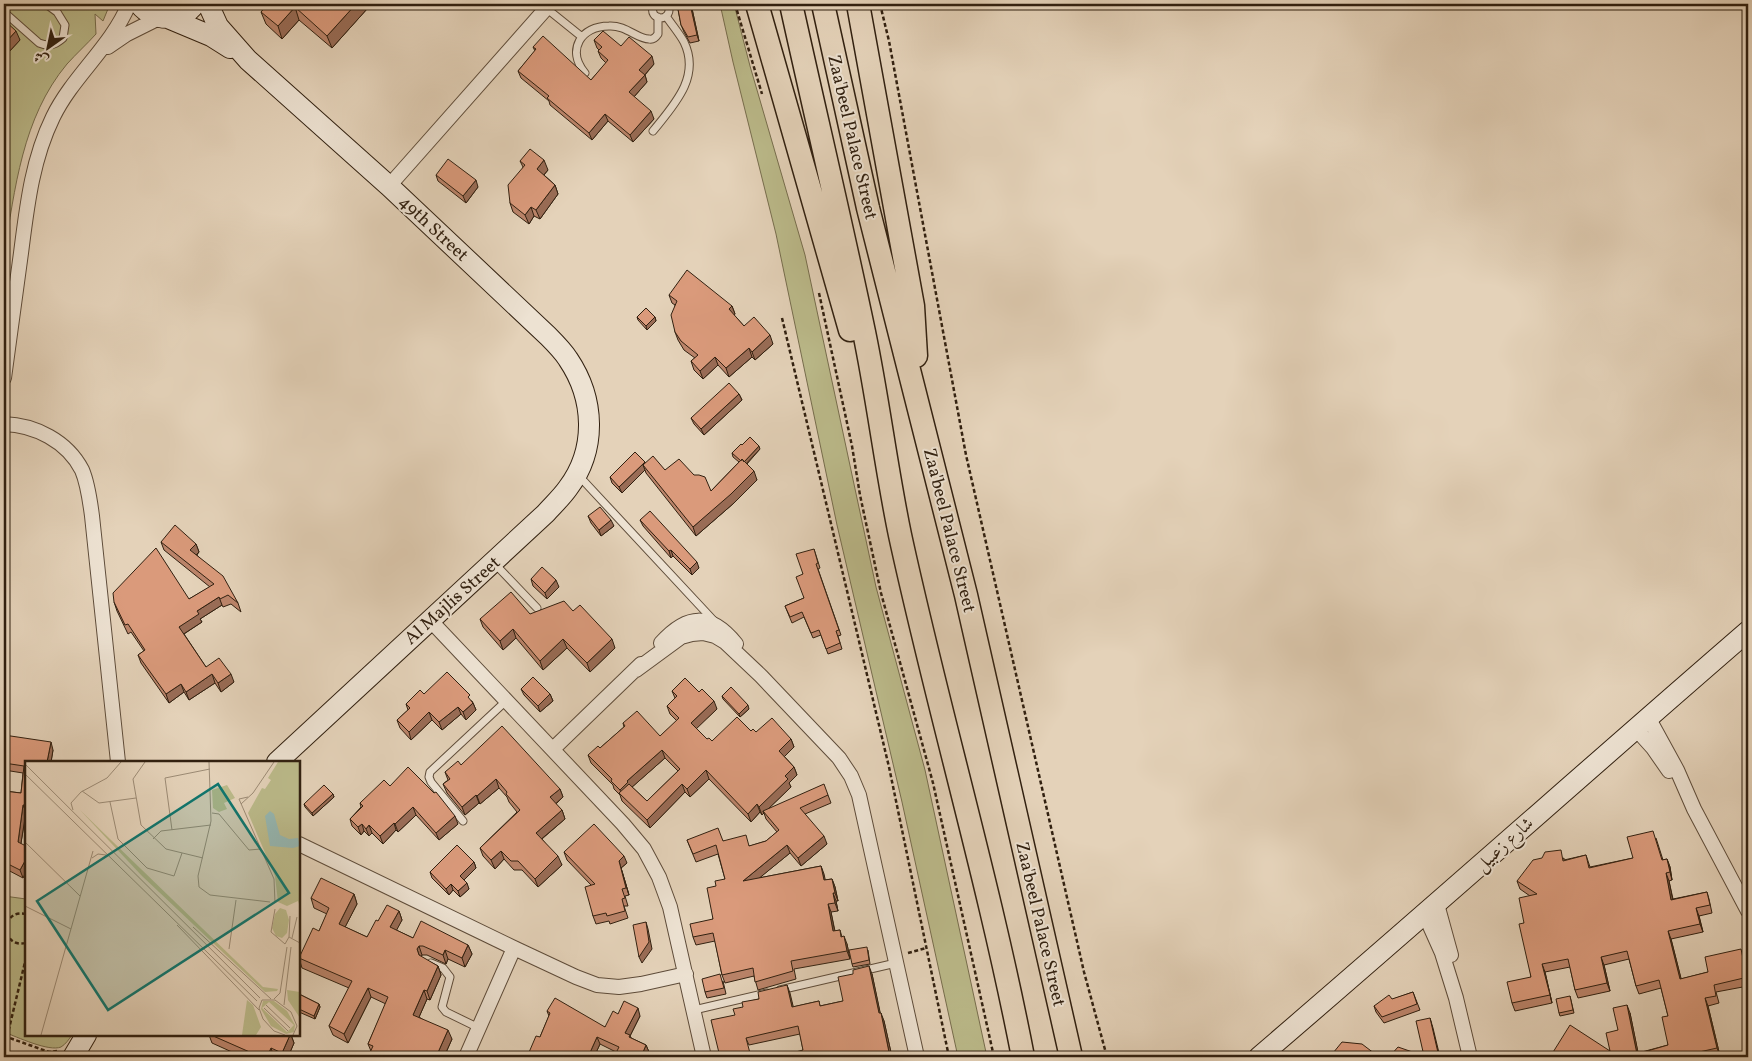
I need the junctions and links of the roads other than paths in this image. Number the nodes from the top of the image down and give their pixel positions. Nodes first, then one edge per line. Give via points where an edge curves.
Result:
1 (46, 4) edge
2 (129, 4) edge
3 (139, 4) edge
4 (195, 4) edge
5 (208, 4) edge
6 (654, 4) edge
7 (668, 4) edge
8 (757, 4) edge
9 (791, 4) edge
10 (823, 4) edge
11 (858, 4) edge
12 (548, 6) edge
13 (4, 12) edge
14 (662, 17) junction
15 (164, 18) junction
16 (582, 37) junction
17 (98, 56) junction
18 (248, 60) junction
19 (585, 73) edge
20 (654, 131) dead end
21 (389, 186) junction
22 (4, 378) edge
23 (873, 387) junction
24 (915, 387) junction
25 (590, 416) joint
26 (4, 424) edge
27 (577, 474) junction
28 (493, 563) junction
29 (536, 608) dead end
30 (430, 620) junction
31 (720, 627) junction
32 (1748, 631) edge
33 (636, 670) junction
34 (761, 676) junction
35 (506, 701) junction
36 (1642, 723) junction
37 (553, 750) junction
38 (118, 761) edge
39 (278, 761) edge
40 (463, 821) dead end
41 (300, 844) edge
42 (1431, 910) junction
43 (1748, 911) edge
44 (514, 948) junction
45 (895, 959) junction
46 (425, 960) edge
47 (686, 974) junction
48 (1013, 1004) junction
49 (694, 1010) junction
50 (479, 1028) junction
51 (85, 1036) edge
52 (69, 1053) edge
53 (4, 1054) edge
54 (13, 1057) edge
55 (466, 1057) edge
56 (704, 1057) edge
57 (918, 1057) edge
58 (1024, 1057) edge
59 (1038, 1057) edge
60 (1072, 1057) edge
61 (1259, 1057) edge
62 (1470, 1057) edge

1 - 13 lane via 57,12 65,25 63,38 52,45 39,43
2 - 17 street
3 - 15 street, 49th Street via 150,14
4 - 15 street via 186,13
5 - 18 street, 49th Street via 218,26
6 - 14 lane via 652,12
7 - 14 lane via 670,10
8 - 23 main road via 854,346
9 - 23 main road, Zaa'beel Palace Street via 865,336
10 - 24 main road, Zaa'beel Palace Street via 868,208
11 - 24 main road via 913,306
12 - 16 lane
12 - 21 street
14 - 16 lane via 658,34 648,40 626,29 607,26 598,27
14 - 20 lane via 684,42 689,71 679,98
15 - 17 street via 127,34
15 - 18 street, 49th Street via 211,36
16 - 19 lane via 578,42 576,59
17 - 22 street via 58,108 43,138 30,186
18 - 21 street, 49th Street
21 - 25 street, 49th Street via 548,336 568,359 582,386
23 - 48 main road, Zaa'beel Palace Street via 900,534
24 - 60 main road, Zaa'beel Palace Street
25 - 27 street, Al Majlis Street via 585,456
26 - 38 street via 37,430 54,440 70,452 82,470 92,516
27 - 28 street, Al Majlis Street via 545,514
27 - 31 lane
28 - 29 lane
28 - 30 street, Al Majlis Street
30 - 35 street
30 - 39 street, Al Majlis Street
31 - 33 street via 698,620 686,622 676,628
31 - 34 street
32 - 36 street, شارع زعبيل
33 - 34 street via 681,637 703,634 725,642
33 - 37 street
34 - 45 street via 840,758 851,776 859,795
35 - 37 street
35 - 40 lane via 430,772 431,782
36 - 42 street, شارع زعبيل
36 - 43 street via 1660,759 1694,809
37 - 47 street via 644,849 670,907
41 - 44 street
42 - 61 street, شارع زعبيل
42 - 62 street
44 - 47 street via 597,985 619,987
44 - 50 street
45 - 49 lane
45 - 57 street
46 - 50 lane via 442,968 450,978 442,1007
47 - 49 street
48 - 58 main road, Zaa'beel Palace Street
48 - 59 main road via 1024,1012 1030,1024
49 - 56 street
50 - 55 street
51 - 52 street
53 - 54 lane

